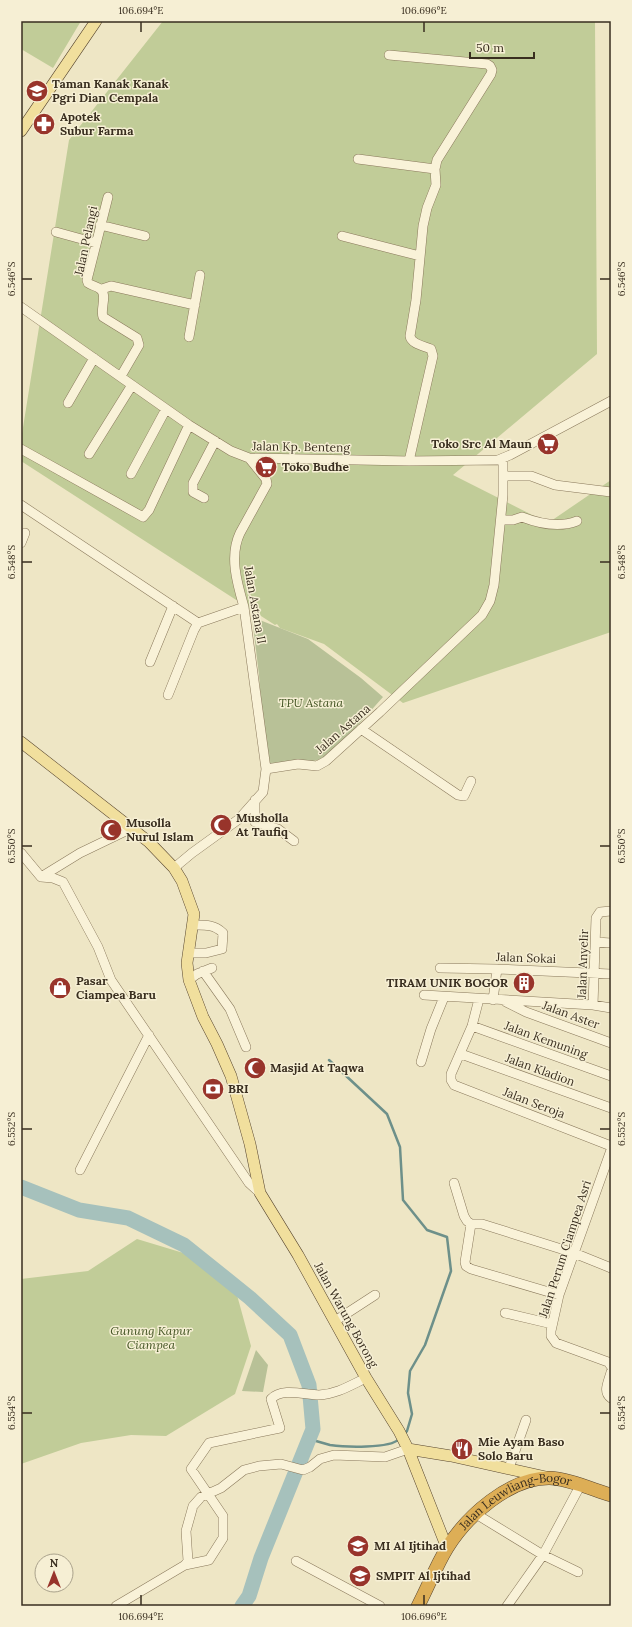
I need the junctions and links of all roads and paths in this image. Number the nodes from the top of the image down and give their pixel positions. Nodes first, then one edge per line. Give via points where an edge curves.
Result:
1 (96, 21) edge
2 (389, 55) dead end
3 (21, 131) edge
4 (358, 159) dead end
5 (435, 169) junction
6 (108, 197) dead end
7 (100, 225) junction
8 (56, 232) dead end
9 (145, 236) dead end
10 (342, 236) dead end
11 (96, 243) junction
12 (420, 256) junction
13 (200, 275) dead end
14 (102, 289) junction
15 (195, 304) junction
16 (21, 307) edge
17 (189, 337) dead end
18 (94, 358) junction
19 (121, 376) junction
20 (132, 385) junction
21 (611, 401) edge
22 (68, 403) dead end
23 (166, 409) junction
24 (189, 425) junction
25 (215, 441) junction
26 (21, 449) edge
27 (89, 454) dead end
28 (249, 458) junction
29 (504, 459) junction
30 (409, 461) junction
31 (131, 474) dead end
32 (504, 476) junction
33 (611, 492) edge
34 (204, 498) dead end
35 (21, 505) edge
36 (500, 520) junction
37 (577, 521) dead end
38 (25, 533) dead end
39 (21, 543) edge
40 (173, 606) junction
41 (244, 607) junction
42 (198, 624) junction
43 (150, 662) dead end
44 (168, 695) dead end
45 (361, 729) junction
46 (21, 742) edge
47 (266, 769) junction
48 (471, 781) dead end
49 (256, 800) junction
50 (132, 828) junction
51 (294, 841) dead end
52 (21, 853) edge
53 (174, 868) junction
54 (41, 877) junction
55 (611, 911) edge
56 (192, 925) junction
57 (596, 942) junction
58 (611, 943) edge
59 (188, 953) junction
60 (440, 968) dead end
61 (497, 969) junction
62 (595, 973) junction
63 (611, 974) edge
64 (189, 980) junction
65 (424, 995) dead end
66 (444, 997) junction
67 (479, 999) junction
68 (497, 1000) junction
69 (593, 1005) junction
70 (611, 1008) edge
71 (472, 1026) junction
72 (149, 1036) junction
73 (611, 1043) edge
74 (246, 1047) dead end
75 (461, 1054) junction
76 (420, 1062) dead end
77 (611, 1076) edge
78 (611, 1108) edge
79 (611, 1146) edge
80 (611, 1150) edge
81 (80, 1170) dead end
82 (454, 1183) dead end
83 (260, 1193) junction
84 (471, 1224) junction
85 (574, 1253) junction
86 (611, 1268) edge
87 (375, 1295) dead end
88 (559, 1295) junction
89 (505, 1312) dead end
90 (335, 1321) junction
91 (552, 1324) junction
92 (611, 1366) edge
93 (611, 1372) edge
94 (366, 1378) junction
95 (611, 1398) edge
96 (526, 1420) dead end
97 (408, 1450) junction
98 (509, 1468) junction
99 (550, 1478) junction
100 (580, 1486) junction
101 (209, 1494) junction
102 (611, 1495) edge
103 (476, 1514) junction
104 (447, 1548) junction
105 (544, 1554) junction
106 (296, 1561) dead end
107 (185, 1565) junction
108 (578, 1572) dead end
109 (116, 1606) edge
110 (380, 1606) edge
111 (418, 1606) edge
112 (507, 1606) edge

1 - 3 main road
2 - 5 street via 487,64 492,70 437,160
4 - 5 street
5 - 12 street via 436,185 424,216
6 - 7 street, Jalan Pelangi
7 - 9 street
7 - 11 street, Jalan Pelangi
8 - 11 street
10 - 12 street
11 - 14 street, Jalan Pelangi via 87,280 91,285
12 - 30 street via 411,340 431,349 433,356
13 - 15 street
14 - 15 street via 111,286
14 - 19 street via 102,317 139,341
15 - 17 street
16 - 18 street, Jalan Kp. Benteng
18 - 19 street, Jalan Kp. Benteng
18 - 22 street
19 - 20 street, Jalan Kp. Benteng
20 - 23 street, Jalan Kp. Benteng
20 - 27 street
21 - 29 street, Jalan Kp. Benteng
23 - 24 street, Jalan Kp. Benteng
23 - 31 street
24 - 25 street, Jalan Kp. Benteng
24 - 26 street via 149,510 143,517
25 - 28 street, Jalan Kp. Benteng
25 - 34 street via 193,483 193,492
28 - 30 street, Jalan Kp. Benteng
28 - 41 street, Jalan Astana II via 266,479 267,484 236,541 237,584
29 - 30 street, Jalan Kp. Benteng
29 - 32 street, Jalan Astana
32 - 33 street via 531,476 555,485
32 - 36 street, Jalan Astana
35 - 40 street
36 - 37 street via 522,517 531,522 552,525
36 - 45 street, Jalan Astana via 494,585 490,601 482,615
38 - 39 street
40 - 42 street
40 - 43 street
41 - 42 street
41 - 47 street, Jalan Astana II
42 - 44 street
45 - 47 street, Jalan Astana via 317,766 298,764
45 - 48 street via 458,795 464,796
46 - 50 main road, Jalan Warung Borong
47 - 49 street via 263,792
49 - 51 street via 255,822 278,829
49 - 53 street via 240,819
50 - 53 main road, Jalan Warung Borong
50 - 54 street via 80,853
52 - 54 street
53 - 56 main road, Jalan Warung Borong via 190,901 194,914
54 - 72 street via 63,882 98,947 111,980
55 - 57 street, Jalan Anyelir via 597,914
56 - 59 main road, Jalan Warung Borong
56 - 59 street via 208,925 221,931 222,949 206,953
57 - 58 street
57 - 62 street, Jalan Anyelir
59 - 64 main road, Jalan Warung Borong
60 - 61 street, Jalan Sokai
61 - 62 street, Jalan Sokai
61 - 68 street
62 - 63 street, Jalan Sokai
62 - 69 street, Jalan Anyelir
64 - 74 street via 207,969 230,1009
64 - 83 main road, Jalan Warung Borong via 203,1017 231,1076 250,1144
65 - 66 street
66 - 67 street
66 - 76 street
67 - 68 street
67 - 71 street
68 - 69 street
68 - 73 street, Jalan Aster
69 - 70 street
71 - 75 street
71 - 77 street, Jalan Kemuning
72 - 81 street
72 - 83 street via 249,1183
75 - 78 street, Jalan Kladion
75 - 79 street, Jalan Seroja via 451,1074 454,1085
80 - 85 street, Jalan Perum Ciampea Asri
82 - 84 street via 464,1216
83 - 90 main road, Jalan Warung Borong
84 - 85 street via 482,1224
84 - 88 street via 466,1266
85 - 86 street
85 - 88 street, Jalan Perum Ciampea Asri
87 - 90 street
88 - 91 street, Jalan Perum Ciampea Asri
89 - 91 street
90 - 94 main road, Jalan Warung Borong
91 - 92 street, Jalan Perum Ciampea Asri via 551,1336 556,1343 608,1362
93 - 95 street via 606,1390
94 - 97 main road, Jalan Warung Borong
94 - 101 street via 337,1392 320,1395 278,1394 271,1399 280,1428 209,1443 191,1469
96 - 98 street
97 - 98 main road
97 - 101 street via 385,1457 334,1455 320,1458 303,1470 281,1464 250,1467
97 - 104 main road, Jalan Warung Borong
98 - 99 main road
99 - 100 highway, Jalan Leuwliang-Bogor
99 - 103 highway, Jalan Leuwliang-Bogor via 530,1480 513,1486
100 - 102 highway, Jalan Leuwliang-Bogor
100 - 105 street
101 - 107 street via 196,1500 190,1512 186,1531 188,1561
101 - 107 street via 223,1516 223,1538 209,1560
103 - 104 highway, Jalan Leuwliang-Bogor
103 - 105 street
104 - 111 highway, Jalan Leuwliang-Bogor
105 - 108 street
105 - 112 street
106 - 110 street
107 - 109 street

